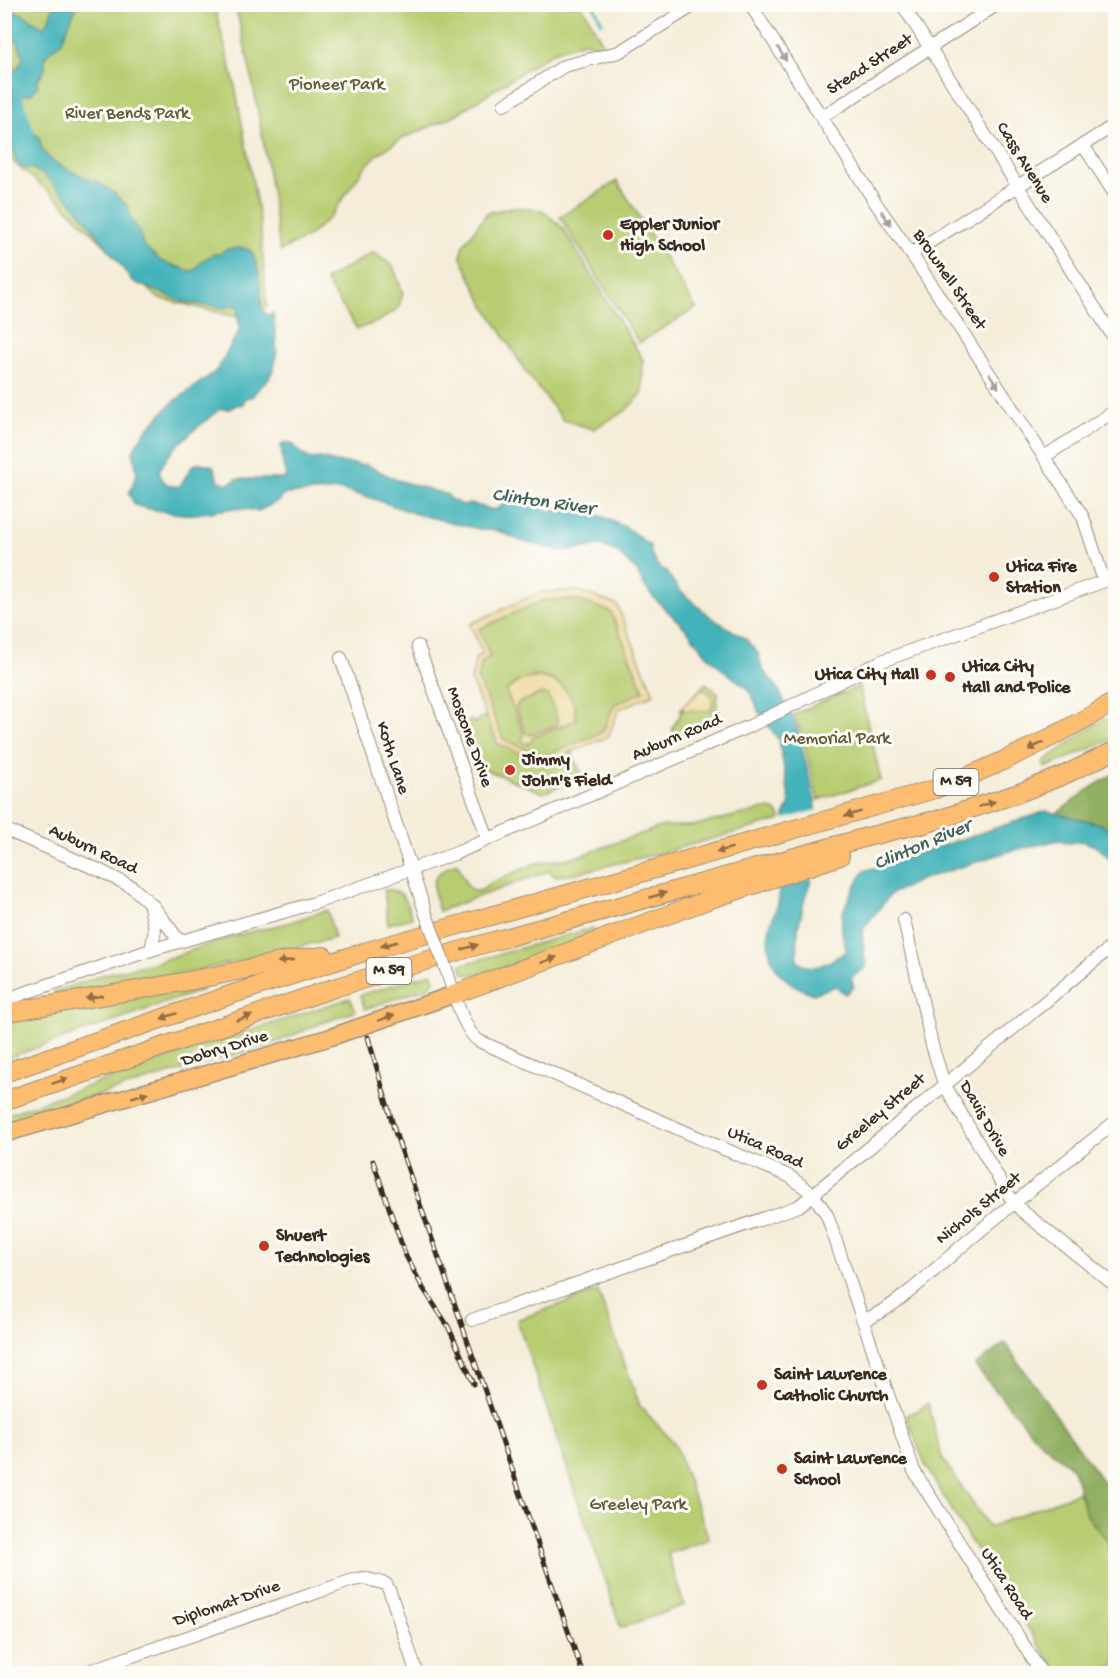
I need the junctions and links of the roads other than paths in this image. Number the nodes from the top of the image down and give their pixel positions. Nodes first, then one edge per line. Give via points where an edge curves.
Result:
1 (696, 4) edge
2 (750, 4) edge
3 (902, 4) edge
4 (998, 4) edge
5 (930, 48) junction
6 (504, 105) dead end
7 (822, 117) junction
8 (1116, 124) edge
9 (1083, 145) junction
10 (1018, 187) junction
11 (1116, 196) edge
12 (911, 255) junction
13 (1116, 341) edge
14 (1116, 410) edge
15 (1044, 457) junction
16 (1110, 579) edge
17 (418, 646) dead end
18 (341, 658) dead end
19 (1116, 701) edge
20 (1116, 750) edge
21 (4, 828) edge
22 (488, 839) junction
23 (411, 869) junction
24 (778, 870) junction
25 (149, 903) junction
26 (904, 920) dead end
27 (180, 942) junction
28 (1116, 943) edge
29 (151, 950) junction
30 (364, 952) junction
31 (455, 994) junction
32 (4, 1000) edge
33 (4, 1013) edge
34 (4, 1073) edge
35 (944, 1084) junction
36 (4, 1101) edge
37 (1116, 1121) edge
38 (4, 1134) edge
39 (813, 1194) junction
40 (1014, 1203) junction
41 (1116, 1286) edge
42 (472, 1320) dead end
43 (862, 1320) junction
44 (80, 1674) edge
45 (417, 1674) edge
46 (1042, 1674) edge

1 - 6 street via 619,52 564,66
2 -> 7 street, Brownell Street
3 - 5 street, Cass Avenue
4 - 5 street, Stead Street
5 - 7 street, Stead Street
5 - 10 street, Cass Avenue
7 -> 12 street, Brownell Street
8 - 9 street
9 - 10 street
9 - 11 street
10 - 12 street
10 - 13 street, Cass Avenue
12 -> 15 street, Brownell Street
14 - 15 street
15 - 16 street, Brownell Street via 1083,517
16 - 22 street, Auburn Road via 909,650 750,726
17 - 22 street, Moscone Drive
18 - 23 street, Koth Lane
19 -> 30 highway, M 59 via 1047,741 985,770 911,797
24 -> 20 highway, M 59 via 1019,794
21 - 25 street, Auburn Road via 119,880
22 - 23 street, Auburn Road
23 - 27 street, Auburn Road
23 - 31 street, Utica Road, bridge
31 -> 24 highway
36 -> 24 highway, M 59 via 334,988 466,948
25 - 27 street, Auburn Road
25 - 29 street via 155,930
26 - 35 street, Davis Drive
27 - 29 street, Auburn Road
28 - 35 street, Greeley Street
29 - 32 street, Auburn Road
30 -> 33 highway via 285,961
30 -> 34 highway, M 59
38 -> 31 main road, Dobry Drive via 331,1037
31 - 39 street, Utica Road via 466,1026 479,1041 789,1176
35 - 39 street, Greeley Street
35 - 40 street, Davis Drive
37 - 40 street, Nichols Street
39 - 42 street, Greeley Street via 799,1206
39 - 43 street, Utica Road via 827,1215
40 - 41 street, Davis Drive
40 - 43 street, Nichols Street via 887,1308
43 - 46 street, Utica Road via 914,1471
44 - 45 street, Diplomat Drive via 364,1578 386,1584

